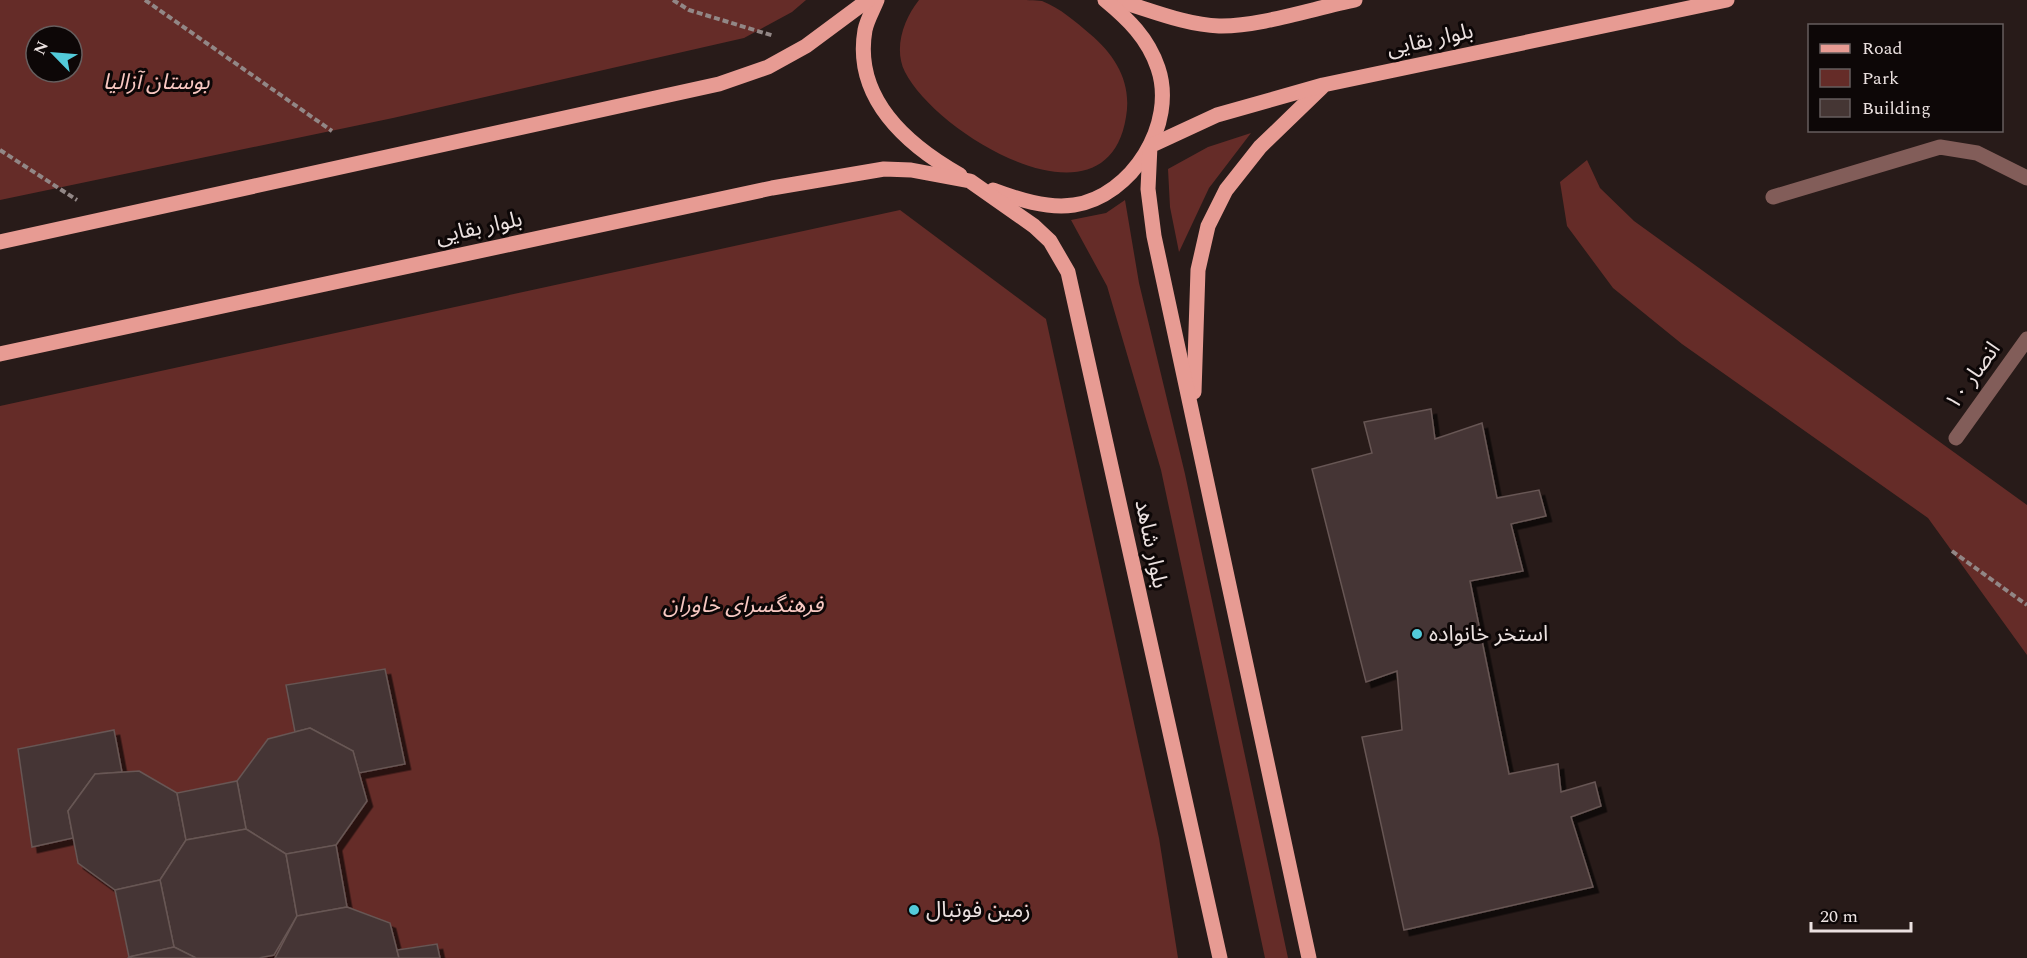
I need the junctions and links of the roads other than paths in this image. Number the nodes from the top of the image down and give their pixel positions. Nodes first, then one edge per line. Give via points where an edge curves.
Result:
1 (868, 0) edge
2 (877, 0) edge
3 (1105, 0) edge
4 (1116, 0) edge
5 (1355, 0) edge
6 (1727, 0) edge
7 (1323, 85) junction
8 (1150, 146) junction
9 (2027, 178) edge
10 (970, 181) junction
11 (1773, 197) dead end
12 (0, 242) edge
13 (2027, 339) edge
14 (0, 354) edge
15 (1193, 413) junction
16 (1956, 438) dead end
17 (1220, 958) edge
18 (1309, 958) edge

1 - 12 main road via 806,46 768,67 719,84
2 - 10 main road via 865,29 864,66 877,100 908,140 928,157
3 - 8 main road via 1141,34 1159,70 1160,112
4 - 5 main road via 1219,26
6 - 7 main road, بلوار بقایی
7 - 8 main road, بلوار بقایی via 1217,115
7 - 15 main road via 1260,147 1226,190 1208,226 1198,270
8 - 10 main road via 1122,182 1090,201 1074,205 1019,199
8 - 15 main road via 1148,189 1154,236
9 - 11 street via 1977,153 1940,147
10 - 14 main road, بلوار بقایی via 884,169 772,188
10 - 17 main road, بلوار شاهد via 1042,233 1068,272
13 - 16 street, انصار ۱۰
15 - 18 main road

